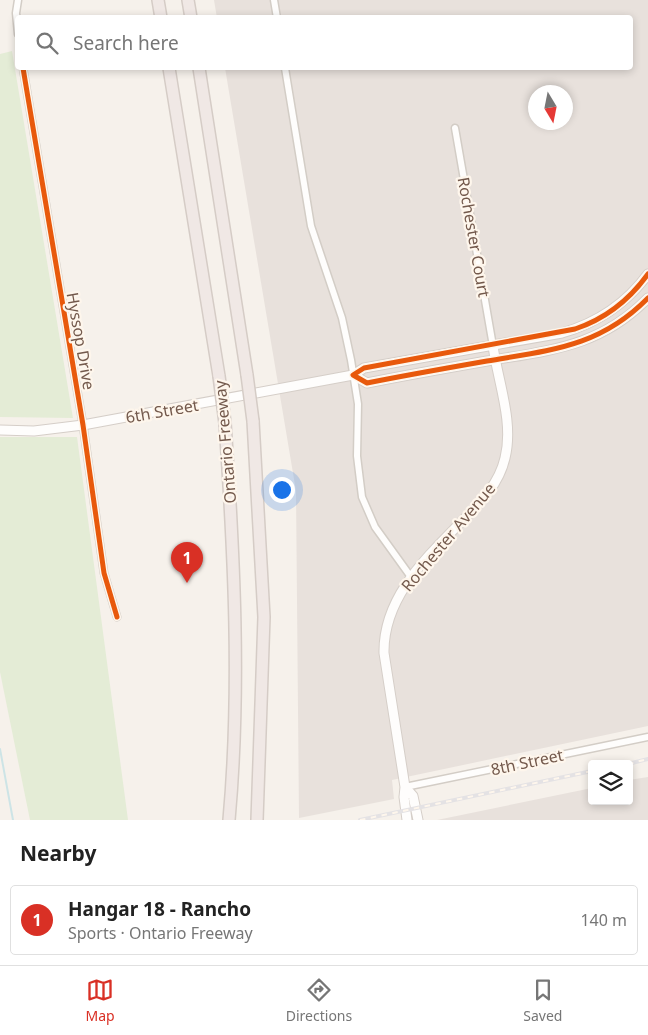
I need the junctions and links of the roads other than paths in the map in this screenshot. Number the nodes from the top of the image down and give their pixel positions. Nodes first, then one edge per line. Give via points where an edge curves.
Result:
1 (18, 0) edge
2 (158, 0) edge
3 (188, 0) edge
4 (274, 0) edge
5 (16, 15) edge
6 (160, 15) edge
7 (190, 15) edge
8 (276, 15) edge
9 (23, 70) edge
10 (169, 70) edge
11 (199, 70) edge
12 (285, 70) edge
13 (455, 128) dead end
14 (648, 274) edge
15 (648, 298) edge
16 (493, 346) junction
17 (495, 360) junction
18 (353, 375) junction
19 (83, 426) junction
20 (0, 430) edge
21 (411, 578) junction
22 (117, 617) dead end
23 (648, 737) edge
24 (405, 787) junction
25 (258, 816) edge
26 (229, 820) edge
27 (407, 820) edge
28 (418, 820) edge

1 - 5 street
2 - 6 highway
3 - 7 highway
4 - 8 street
9 - 19 street, Hyssop Drive
10 - 26 highway, Ontario Freeway, bridge via 225,423 236,625 234,766
11 - 25 highway, Ontario Freeway, bridge via 253,421 264,617
12 - 18 street via 311,226 342,318
13 - 16 street, Rochester Court
14 - 16 main road, 6th Street via 623,302 583,326
15 - 17 main road, 6th Street via 619,323 591,338 561,348
16 - 17 main road, Rochester Avenue
16 - 18 main road, 6th Street via 364,368
17 - 18 main road, 6th Street via 366,383
17 - 21 main road, Rochester Avenue via 507,426 505,458 500,473 482,501
18 - 19 main road, 6th Street
18 - 21 street via 358,404 358,465 362,497 375,527
19 - 20 main road, 6th Street via 34,431
19 - 22 street, Hyssop Drive via 104,573
21 - 24 main road, Rochester Avenue via 390,614 384,640
23 - 24 street, 8th Street
24 - 27 main road, Rochester Avenue
24 - 28 main road, Rochester Avenue via 414,796

